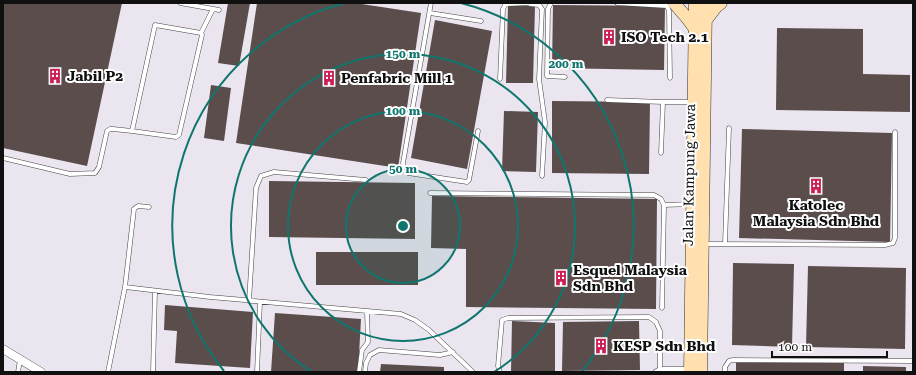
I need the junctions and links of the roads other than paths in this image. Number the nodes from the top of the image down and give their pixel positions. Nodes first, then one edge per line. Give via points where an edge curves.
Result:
1 (180, 3) edge
2 (431, 3) edge
3 (530, 3) edge
4 (551, 3) edge
5 (617, 3) edge
6 (674, 3) edge
7 (695, 3) edge
8 (706, 3) edge
9 (721, 3) edge
10 (213, 9) junction
11 (220, 10) dead end
12 (430, 13) junction
13 (706, 20) junction
14 (481, 21) dead end
15 (695, 29) junction
16 (201, 33) junction
17 (565, 77) dead end
18 (670, 78) dead end
19 (500, 79) dead end
20 (607, 100) dead end
21 (699, 101) junction
22 (663, 102) junction
23 (729, 128) dead end
24 (132, 131) junction
25 (478, 131) dead end
26 (895, 132) dead end
27 (661, 153) dead end
28 (3, 158) edge
29 (542, 176) dead end
30 (366, 180) dead end
31 (430, 193) dead end
32 (698, 204) junction
33 (664, 205) junction
34 (149, 207) dead end
35 (698, 244) junction
36 (725, 244) junction
37 (125, 287) junction
38 (154, 291) junction
39 (249, 301) junction
40 (260, 302) junction
41 (662, 308) dead end
42 (367, 311) junction
43 (3, 349) edge
44 (453, 352) junction
45 (20, 360) junction
46 (913, 361) edge
47 (660, 369) junction
48 (472, 371) edge
49 (696, 371) edge
50 (18, 372) edge
51 (41, 372) edge
52 (108, 372) edge
53 (153, 372) edge
54 (257, 372) edge
55 (359, 372) edge
56 (365, 372) edge
57 (500, 372) edge
58 (655, 372) edge
59 (725, 372) edge

1 - 10 lane
2 - 12 lane
3 - 19 lane via 508,4 503,8
3 - 29 lane via 539,5 542,9 539,79 544,122
4 - 17 lane via 548,9 547,76
5 - 18 lane via 667,6
6 - 15 street
7 - 15 street, Jalan Kampung Jawa
8 - 13 street, Jalan Kampung Jawa
9 - 13 street
10 - 11 lane
10 - 16 lane
12 - 14 lane
12 - 25 lane via 403,163 404,172 467,182
13 - 21 street, Jalan Kampung Jawa
15 - 21 street, Jalan Kampung Jawa
16 - 24 lane via 179,135 176,137
16 - 24 lane via 155,25
20 - 22 lane
21 - 22 lane
21 - 32 street, Jalan Kampung Jawa
22 - 27 lane
23 - 36 lane
24 - 28 lane via 107,131 99,167 95,173 70,174
26 - 36 lane via 893,243
30 - 39 lane via 274,172 261,176 256,188
31 - 33 lane via 654,194
32 - 33 lane
32 - 35 street, Jalan Kampung Jawa
33 - 41 lane
34 - 37 lane via 138,206 134,210
35 - 36 lane
35 - 49 street, Jalan Kampung Jawa
37 - 38 lane
37 - 52 lane
38 - 39 lane
38 - 53 lane
39 - 40 lane
40 - 42 lane
40 - 54 lane
42 - 44 lane via 401,314 416,320
42 - 55 lane via 368,342 362,350
43 - 45 street
44 - 48 lane
44 - 56 lane via 440,355 379,350 370,355
45 - 50 lane
45 - 51 street
46 - 59 lane via 733,360 729,361
47 - 49 lane
47 - 57 lane via 660,331 656,322 649,316 508,318 502,320 498,366
47 - 58 lane

